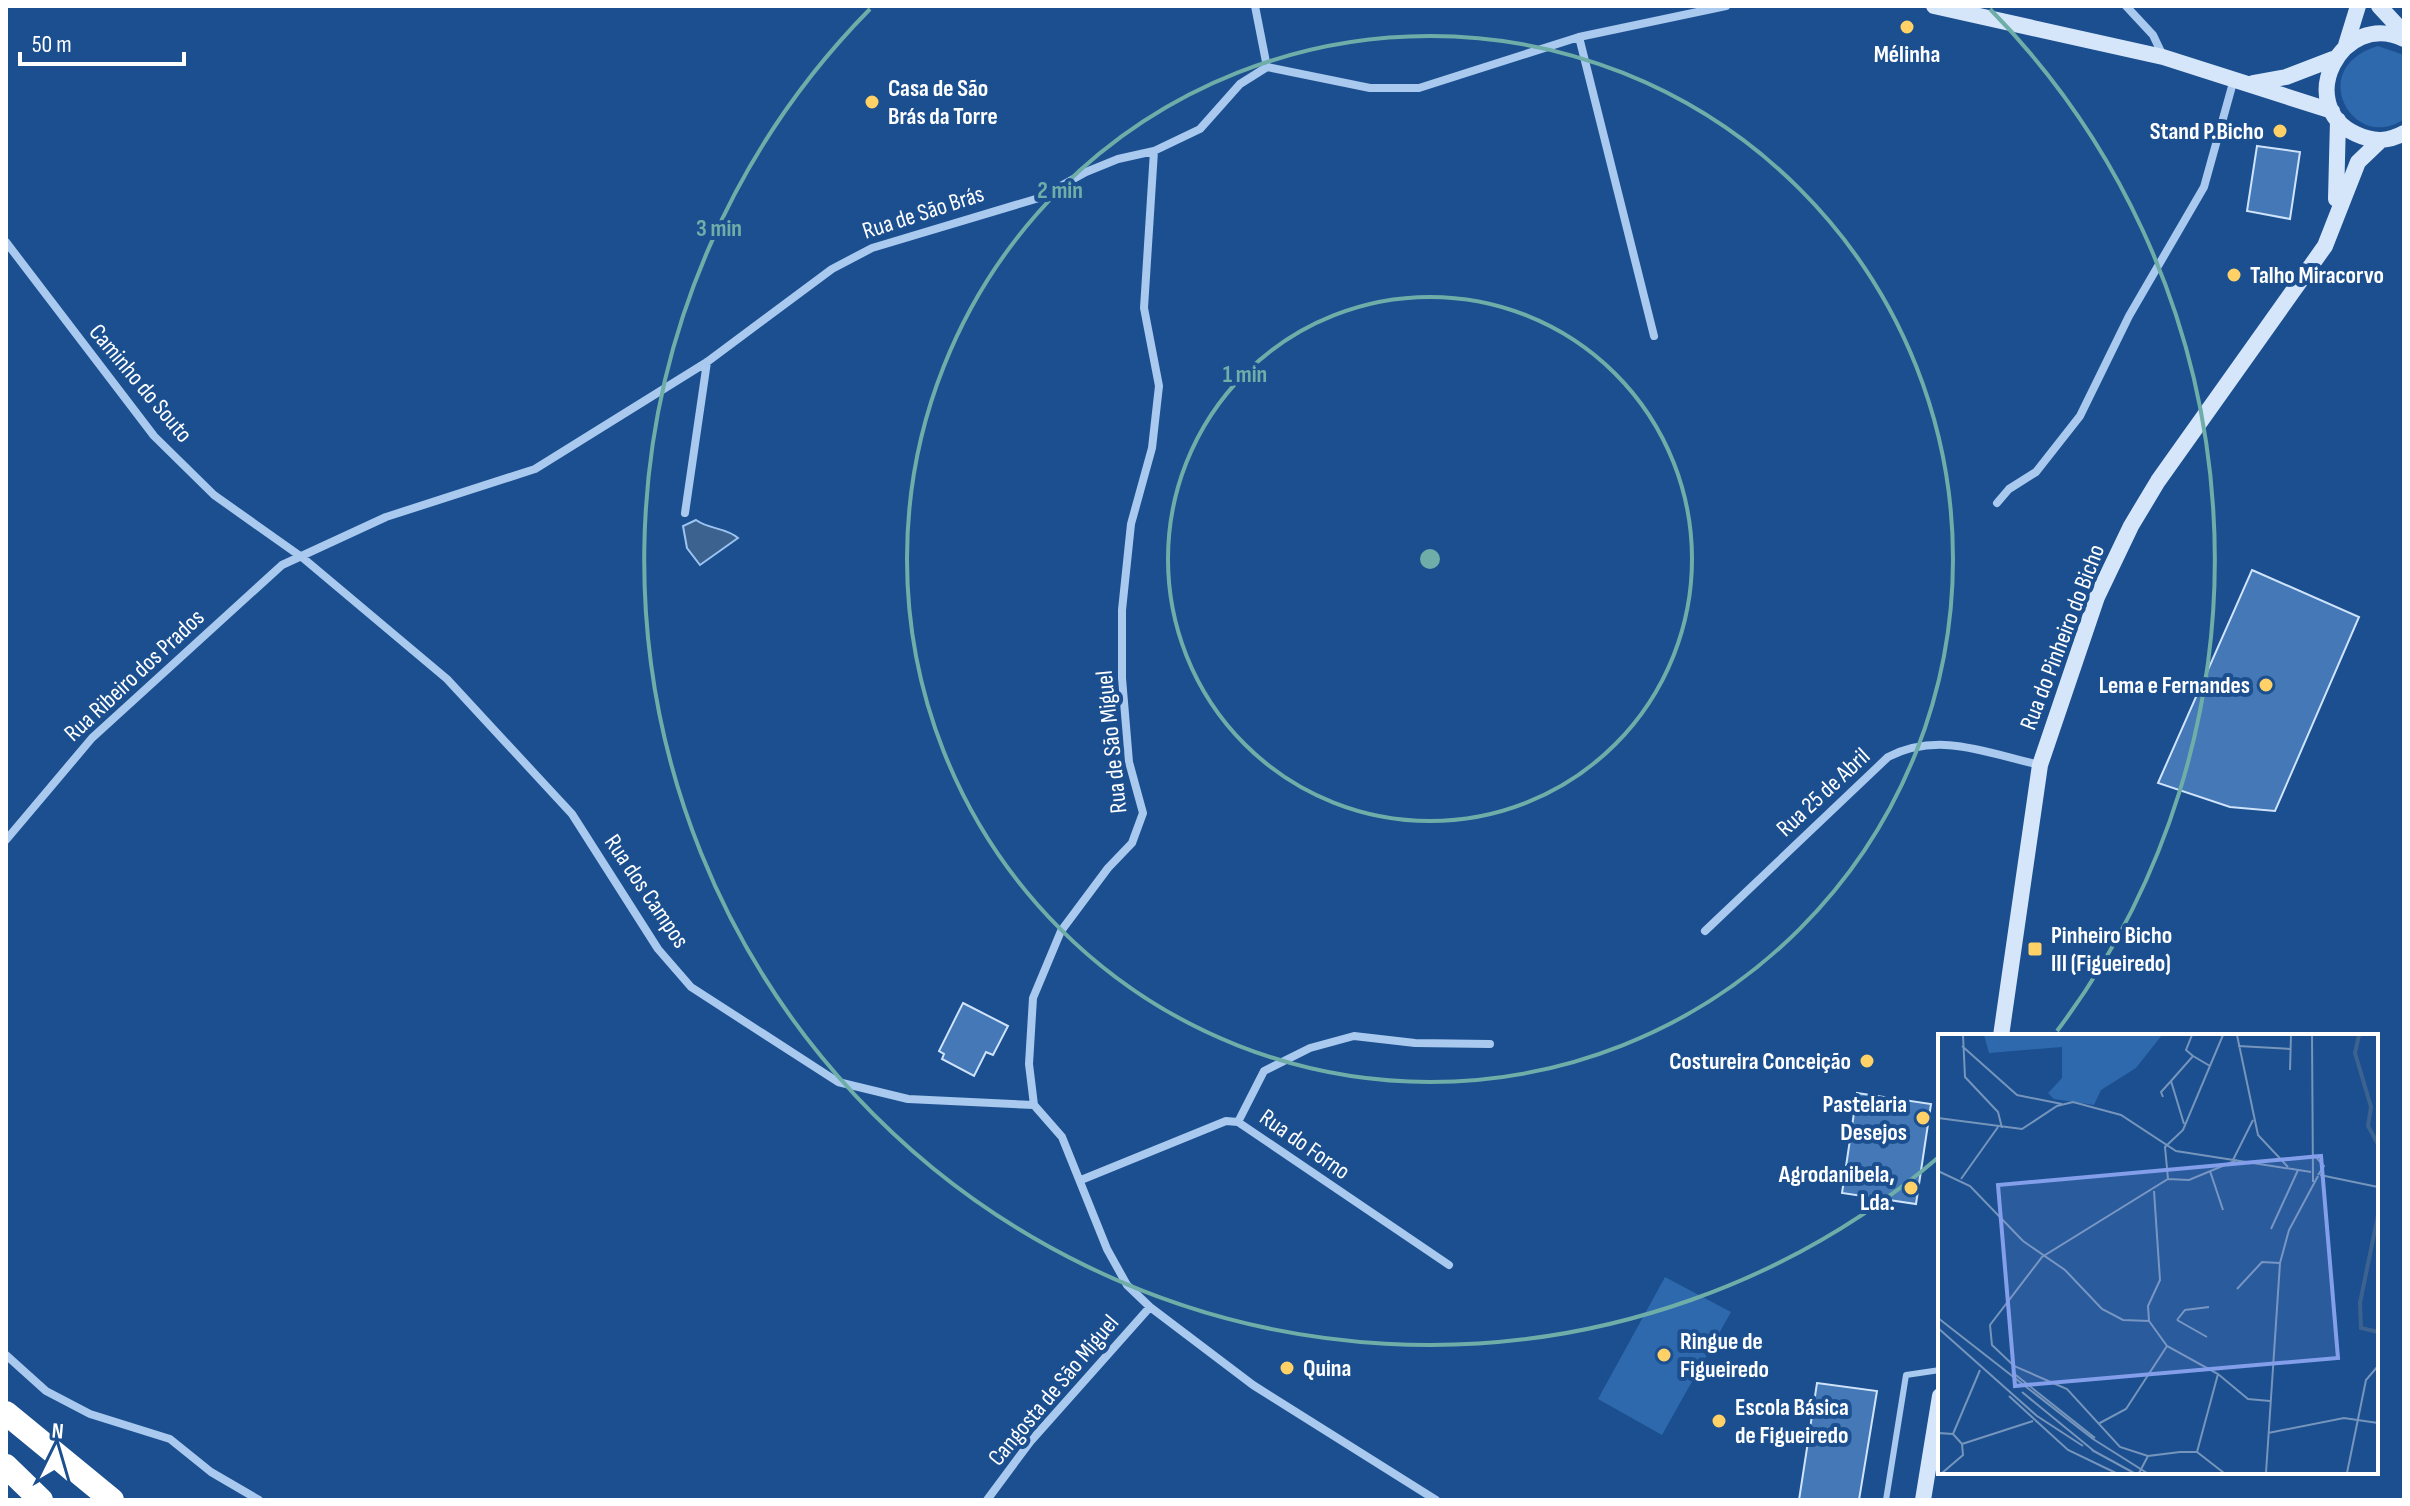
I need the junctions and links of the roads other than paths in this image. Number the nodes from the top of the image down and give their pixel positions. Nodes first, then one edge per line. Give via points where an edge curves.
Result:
1 (1255, 6) edge
2 (1726, 6) edge
3 (1934, 6) edge
4 (2126, 6) edge
5 (2358, 6) edge
6 (2379, 6) edge
7 (2404, 33) edge
8 (1579, 37) junction
9 (2404, 39) edge
10 (2346, 45) junction
11 (2163, 57) junction
12 (2333, 59) junction
13 (1267, 67) junction
14 (2241, 82) junction
15 (2335, 116) junction
16 (2396, 138) edge
17 (1154, 151) junction
18 (2334, 219) junction
19 (6, 242) edge
20 (1654, 336) dead end
21 (707, 362) junction
22 (1997, 503) dead end
23 (685, 513) dead end
24 (303, 558) junction
25 (2040, 765) junction
26 (6, 840) edge
27 (1705, 931) dead end
28 (2001, 1034) edge
29 (1490, 1044) dead end
30 (1034, 1105) junction
31 (1238, 1122) junction
32 (1081, 1180) junction
33 (1449, 1265) dead end
34 (1150, 1307) junction
35 (6, 1355) edge
36 (1938, 1370) edge
37 (1938, 1408) edge
38 (6, 1413) edge
39 (6, 1466) edge
40 (76, 1472) junction
41 (41, 1500) edge
42 (101, 1500) edge
43 (112, 1500) edge
44 (259, 1500) edge
45 (987, 1500) edge
46 (1436, 1500) edge
47 (1886, 1500) edge
48 (1923, 1500) edge

1 - 13 street
2 - 8 street
3 - 11 main road
4 - 11 street via 2153,35
5 - 10 main road
6 - 7 main road
8 - 13 street via 1419,88 1370,88
8 - 20 street
9 - 10 main road via 2382,33
10 - 12 main road
11 - 14 main road
12 - 14 main road via 2286,77
12 - 15 main road, Rua do Pinheiro do Bicho via 2327,85
13 - 17 street, Rua de São Brás via 1240,84 1200,129
14 - 15 main road
14 - 22 street via 2204,187 2129,316 2080,416 2036,472
15 - 16 main road via 2350,131
15 - 18 main road, Rua do Pinheiro do Bicho
16 - 18 main road, Rua do Pinheiro do Bicho via 2358,162
17 - 21 street, Rua de São Brás via 1096,167 1039,198 872,248 832,269
17 - 30 street, Rua de São Miguel via 1144,308 1159,386 1152,448 1131,524 1122,610 1129,762 1143,813 1132,843 1061,931 1033,998 1029,1064
18 - 25 main road, Rua do Pinheiro do Bicho via 2325,246 2131,526 2097,597
19 - 24 street, Caminho do Souto via 154,436 214,495
21 - 23 street
21 - 24 street, Rua de São Brás via 535,469 386,517
24 - 26 street, Rua Ribeiro dos Prados via 282,565 255,587 92,738
24 - 30 street, Rua dos Campos via 447,679 572,814 658,949 691,987 838,1082 908,1099
25 - 27 street, Rua 25 de Abril via 1942,743 1911,746 1888,757
25 - 28 main road, Rua do Pinheiro do Bicho
29 - 31 street via 1354,1036 1310,1048 1264,1071
30 - 32 street via 1062,1137
31 - 32 street, Rua do Forno via 1226,1121
31 - 33 street, Rua do Forno
32 - 34 street via 1107,1249 1127,1285
34 - 45 street, Cangosta de São Miguel via 1030,1442
34 - 46 street via 1253,1385
35 - 44 street via 46,1391 90,1414 170,1439 211,1472
36 - 47 lane via 1906,1375
37 - 48 main road
38 - 40 highway
39 - 41 highway
40 - 42 highway
40 - 43 highway

